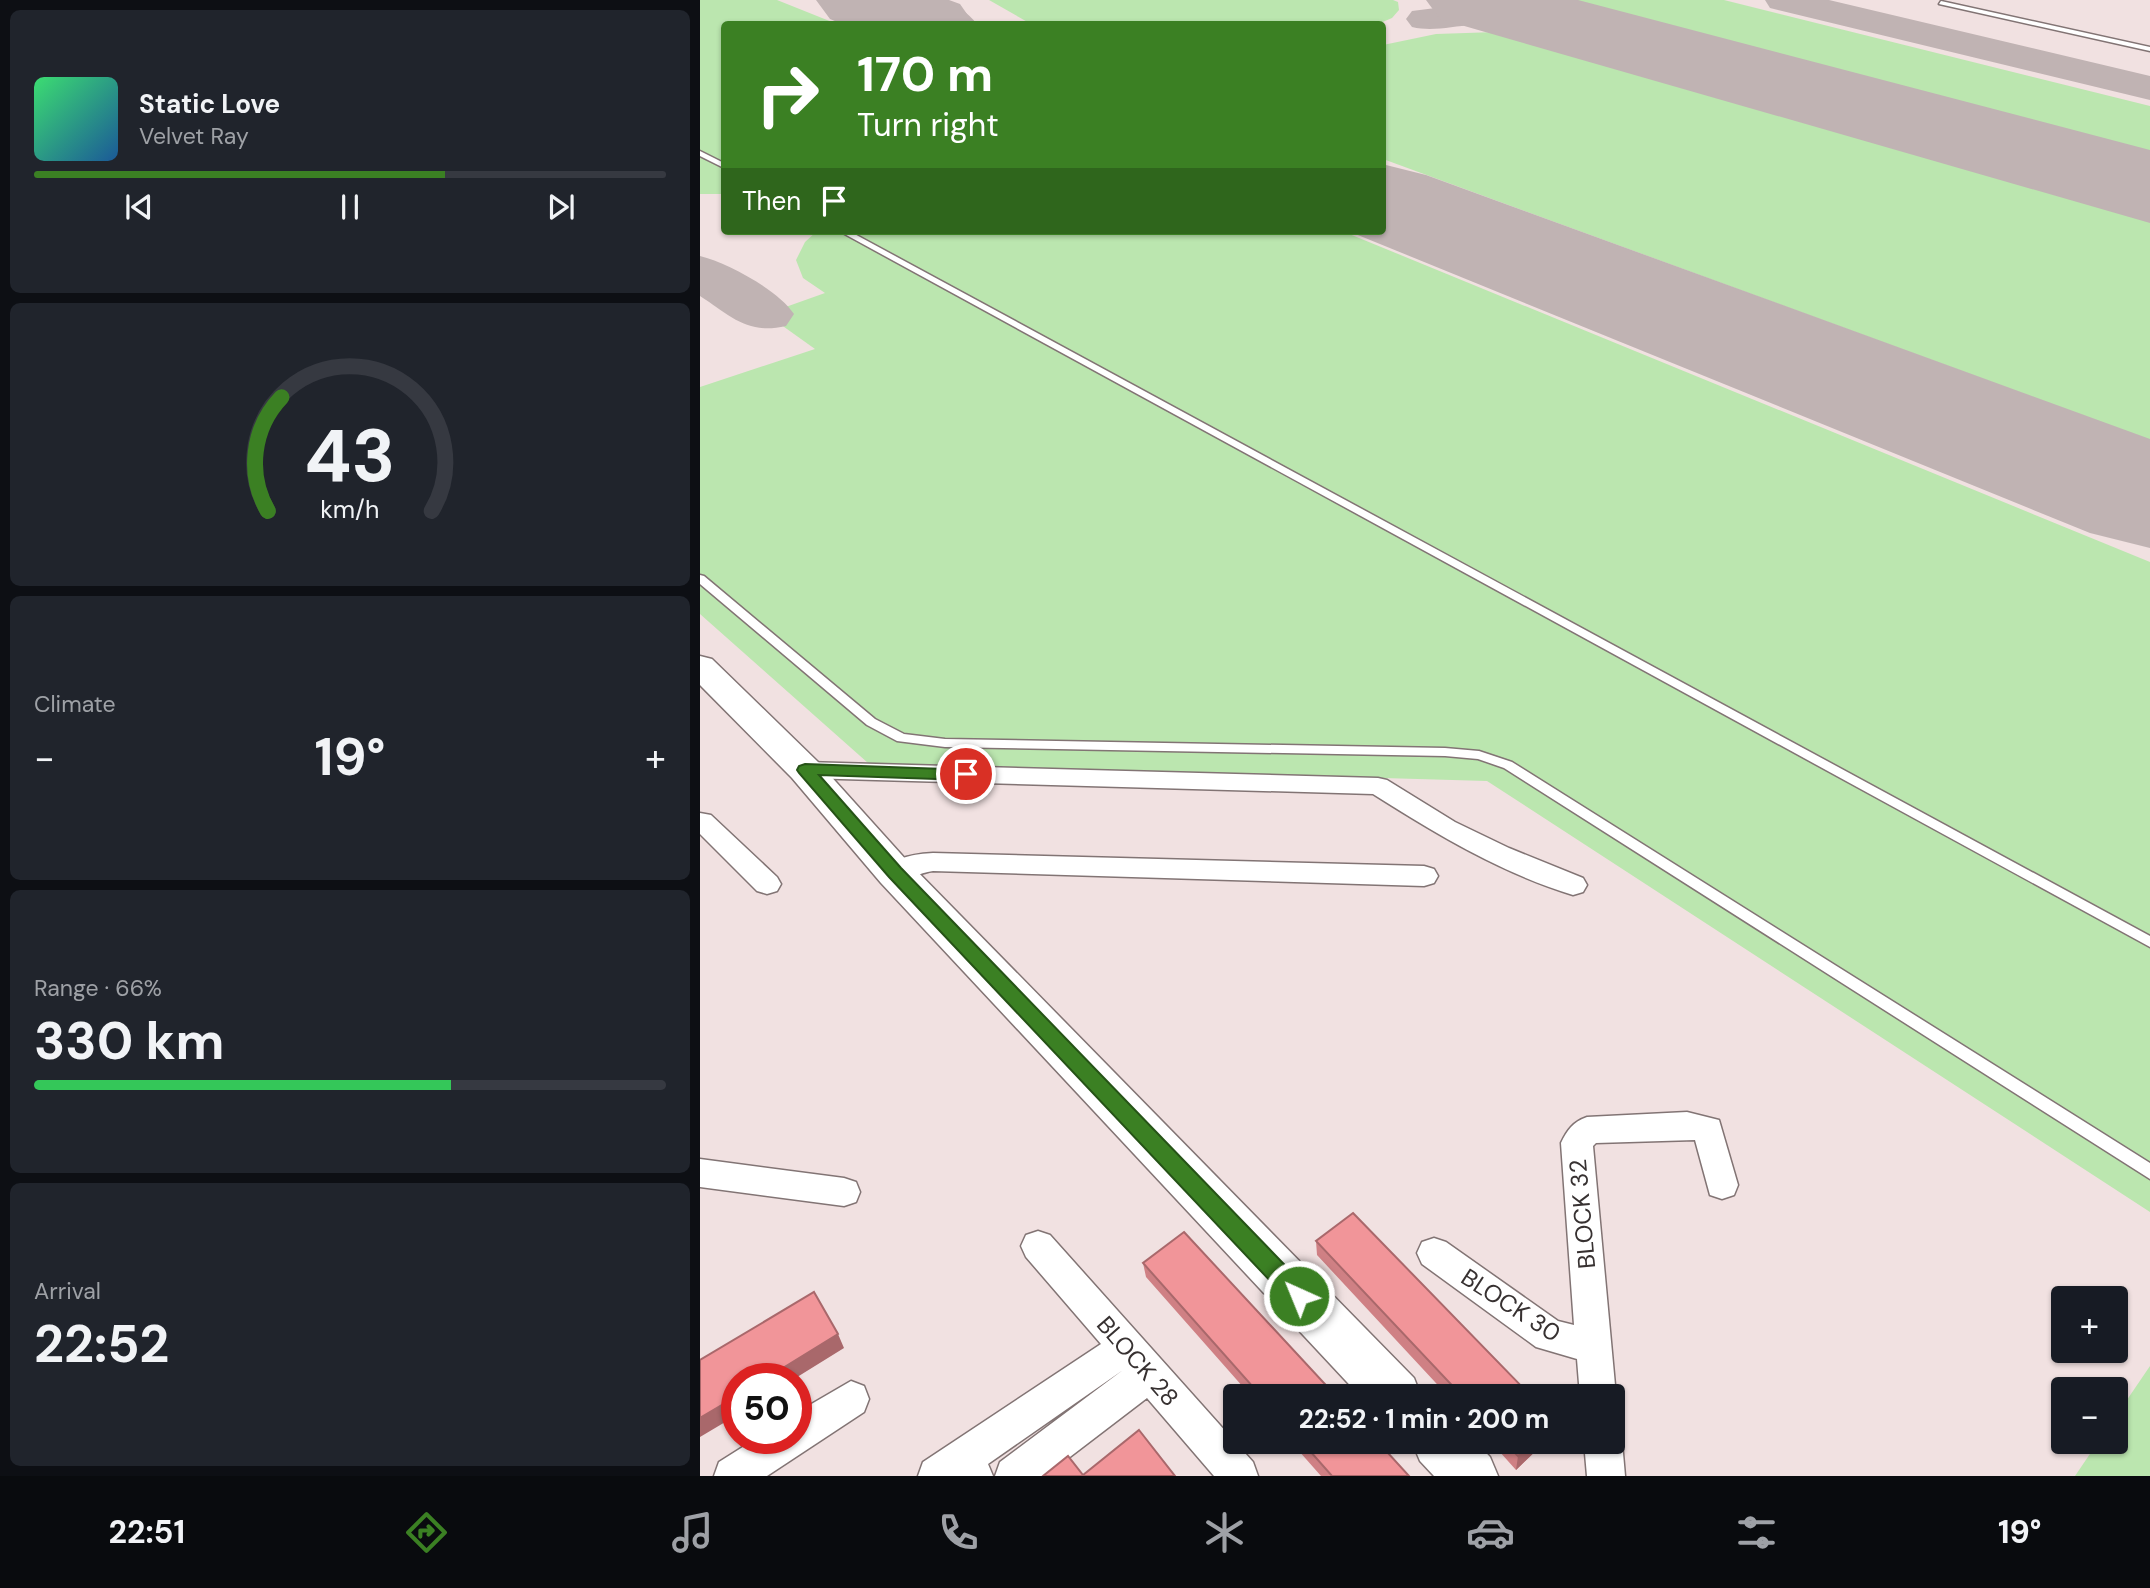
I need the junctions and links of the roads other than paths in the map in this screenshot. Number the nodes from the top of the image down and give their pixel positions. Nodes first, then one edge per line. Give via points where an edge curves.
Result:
1 (1941, 3) dead end
2 (2150, 40) edge
3 (2137, 46) junction
4 (2150, 49) edge
5 (700, 153) edge
6 (721, 164) edge
7 (850, 235) edge
8 (700, 578) edge
9 (700, 666) edge
10 (805, 770) junction
11 (702, 821) dead end
12 (711, 846) edge
13 (895, 873) junction
14 (1424, 876) dead end
15 (766, 884) dead end
16 (1573, 885) dead end
17 (2150, 942) edge
18 (700, 1172) edge
19 (2150, 1172) edge
20 (1723, 1185) dead end
21 (844, 1192) dead end
22 (1038, 1246) dead end
23 (1434, 1253) dead end
24 (1593, 1347) junction
25 (1138, 1361) junction
26 (1384, 1384) edge
27 (1597, 1384) edge
28 (851, 1399) dead end
29 (812, 1425) edge
30 (767, 1454) edge
31 (1450, 1454) edge
32 (1604, 1454) edge
33 (958, 1470) edge
34 (733, 1476) edge
35 (1014, 1476) edge
36 (1239, 1476) edge
37 (1471, 1476) edge
38 (1606, 1476) edge

1 - 3 lane
2 - 3 lane
3 - 4 lane
5 - 6 lane
7 - 17 lane
8 - 19 lane via 871,722 901,738 945,743 1445,752 1479,755 1508,765
9 - 10 main road
10 - 13 main road
10 - 16 street via 1378,786 1446,828
11 - 12 street
12 - 15 street
13 - 14 street via 933,862
13 - 26 main road
18 - 21 street
20 - 24 street, BLOCK 32 via 1709,1129 1687,1125 1587,1130 1577,1143
22 - 25 street, BLOCK 28
23 - 24 street, BLOCK 30 via 1549,1335
24 - 27 street, BLOCK 32
25 - 33 street
25 - 35 street
25 - 36 street, BLOCK 28
28 - 29 street
30 - 34 street
31 - 37 main road
32 - 38 street

